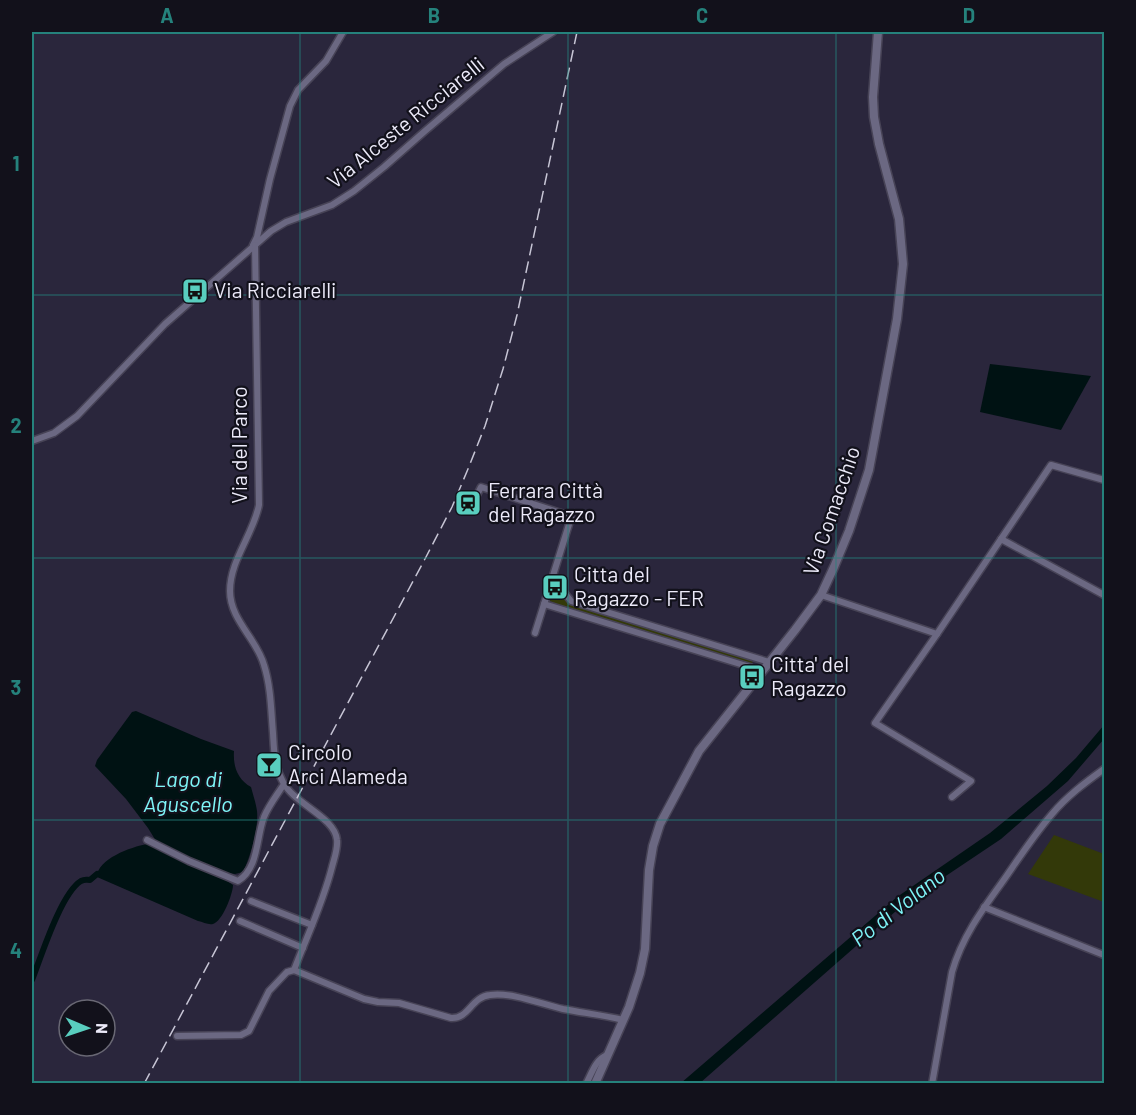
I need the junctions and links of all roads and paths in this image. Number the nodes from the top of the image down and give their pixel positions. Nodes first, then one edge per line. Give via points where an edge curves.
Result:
1 (343, 32) edge
2 (553, 32) edge
3 (878, 32) edge
4 (260, 219) junction
5 (258, 228) junction
6 (262, 239) junction
7 (254, 246) junction
8 (32, 441) edge
9 (1104, 480) edge
10 (475, 499) dead end
11 (1001, 538) junction
12 (551, 582) junction
13 (821, 595) junction
14 (1104, 595) edge
15 (544, 604) junction
16 (535, 633) dead end
17 (937, 634) junction
18 (769, 662) junction
19 (760, 674) junction
20 (1104, 769) edge
21 (284, 784) junction
22 (952, 797) dead end
23 (147, 840) dead end
24 (251, 901) dead end
25 (984, 907) junction
26 (240, 921) dead end
27 (312, 925) junction
28 (303, 948) junction
29 (1104, 955) edge
30 (294, 970) junction
31 (623, 1020) junction
32 (177, 1036) dead end
33 (607, 1055) junction
34 (586, 1083) edge
35 (595, 1083) edge
36 (932, 1083) edge

1 - 4 street, Via del Parco via 326,61 292,101
2 - 6 street, Via Alceste Ricciarelli via 504,64 354,191 325,208 280,225
3 - 13 main road, Via Comacchio via 873,111 899,219 902,279 869,470 849,531
4 - 5 street, Via del Parco
4 - 6 street, Via del Parco
5 - 6 street
5 - 7 street, Via del Parco
6 - 7 street, Via Alceste Ricciarelli
7 - 8 street, Via Alceste Ricciarelli via 170,320 77,416 54,434
7 - 21 street, Via del Parco via 259,499 234,569 230,594 236,615 264,665 275,760
9 - 11 street via 1050,465
10 - 12 street via 481,488 569,516
11 - 14 street
11 - 17 street
12 - 15 street
12 - 18 street via 571,601
13 - 17 street
13 - 18 main road, Via Comacchio
15 - 16 street
15 - 19 street via 750,667
17 - 22 street via 874,723 972,781
18 - 19 main road, Via Comacchio
19 - 31 main road, Via Comacchio via 699,751 660,824 649,870 643,960
20 - 25 street via 1054,812
21 - 23 street via 264,817 250,866 238,881
21 - 27 street, Via del Parco via 331,825 336,835 329,880
24 - 27 street
25 - 29 street
25 - 36 street via 954,965
26 - 28 street
27 - 28 street, Via del Parco
28 - 30 street, Via del Parco
30 - 31 street via 364,999 399,1003 452,1018 462,1016 480,997 494,994
30 - 32 street, Via del Parco via 269,991 244,1034
31 - 33 main road, Via Comacchio
33 - 34 street, Via Comacchio via 596,1063
33 - 35 main road, Via Comacchio

